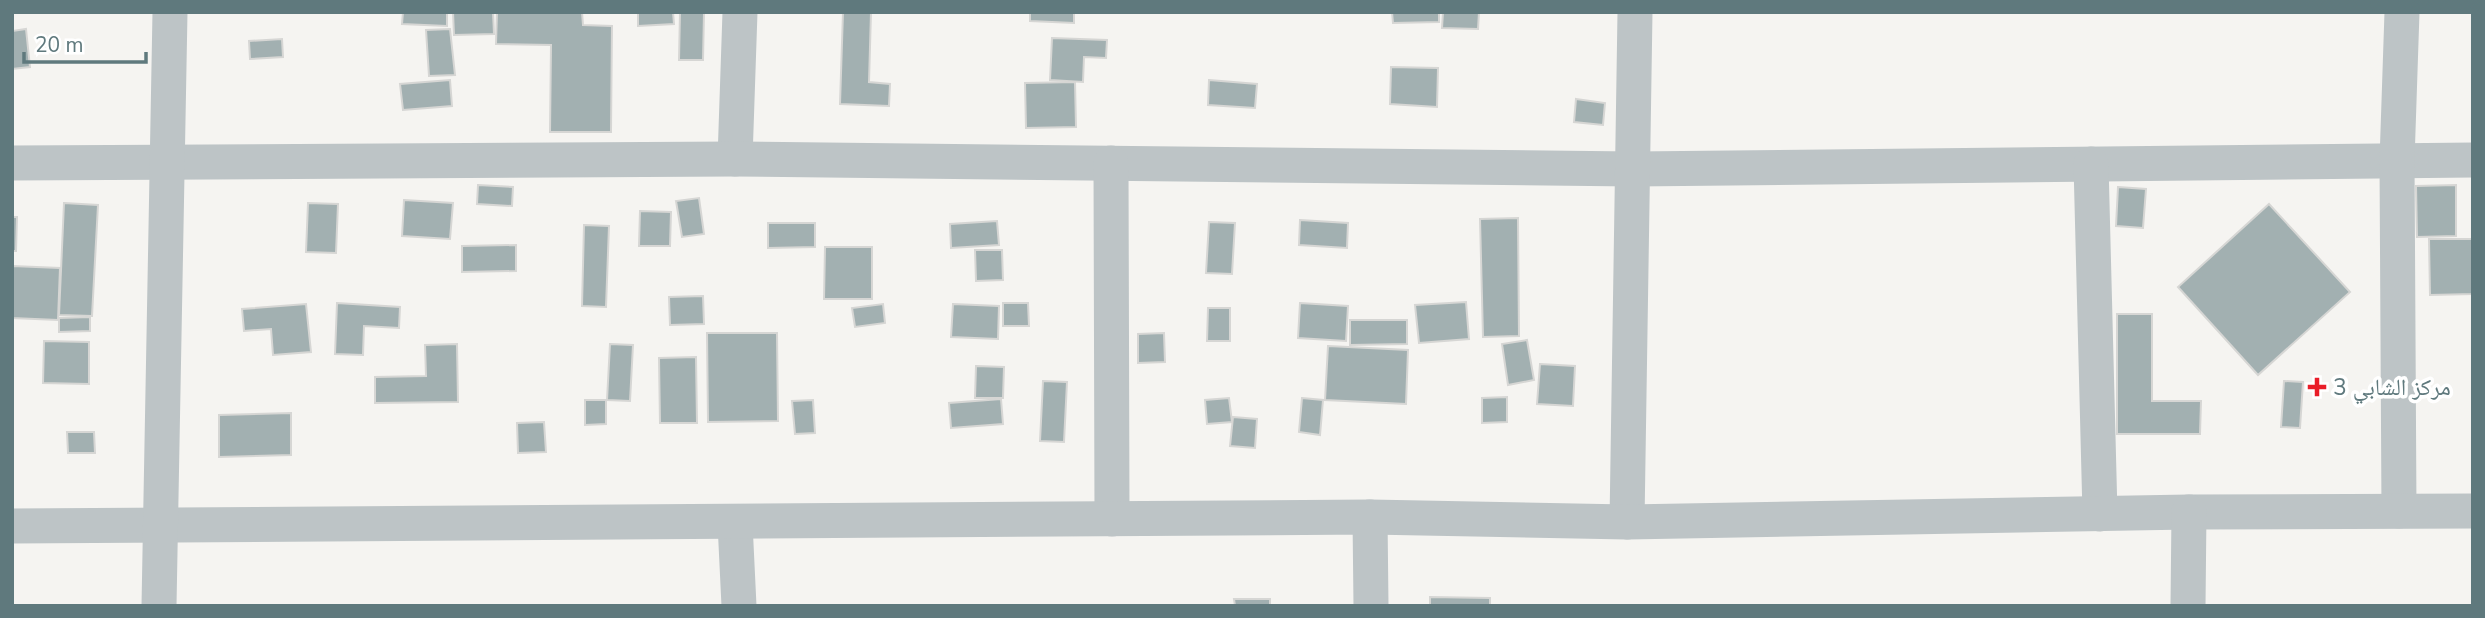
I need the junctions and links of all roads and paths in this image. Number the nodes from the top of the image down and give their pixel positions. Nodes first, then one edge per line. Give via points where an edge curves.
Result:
1 (170, 12) edge
2 (740, 12) edge
3 (1635, 12) edge
4 (2402, 12) edge
5 (735, 159) junction
6 (2473, 160) edge
7 (2397, 161) junction
8 (167, 162) junction
9 (12, 163) edge
10 (1111, 163) junction
11 (2091, 164) junction
12 (1634, 169) junction
13 (2399, 511) junction
14 (2473, 511) edge
15 (2189, 512) junction
16 (2100, 514) junction
17 (1370, 517) junction
18 (1112, 519) junction
19 (736, 523) junction
20 (1627, 523) junction
21 (159, 525) junction
22 (12, 526) edge
23 (159, 606) edge
24 (738, 606) edge
25 (1371, 606) edge
26 (2188, 606) edge

1 - 8 street
2 - 5 street
3 - 12 street
4 - 7 street
5 - 8 street
5 - 10 street
6 - 7 street
7 - 11 street
7 - 13 street
8 - 9 street
8 - 21 street
10 - 12 street
10 - 18 street
11 - 12 street
11 - 16 street
12 - 20 street
13 - 14 street
13 - 15 street
15 - 16 street
15 - 26 street
16 - 20 street
17 - 18 street
17 - 20 street
17 - 25 street
18 - 19 street
19 - 21 street
19 - 24 street
21 - 22 street
21 - 23 street

